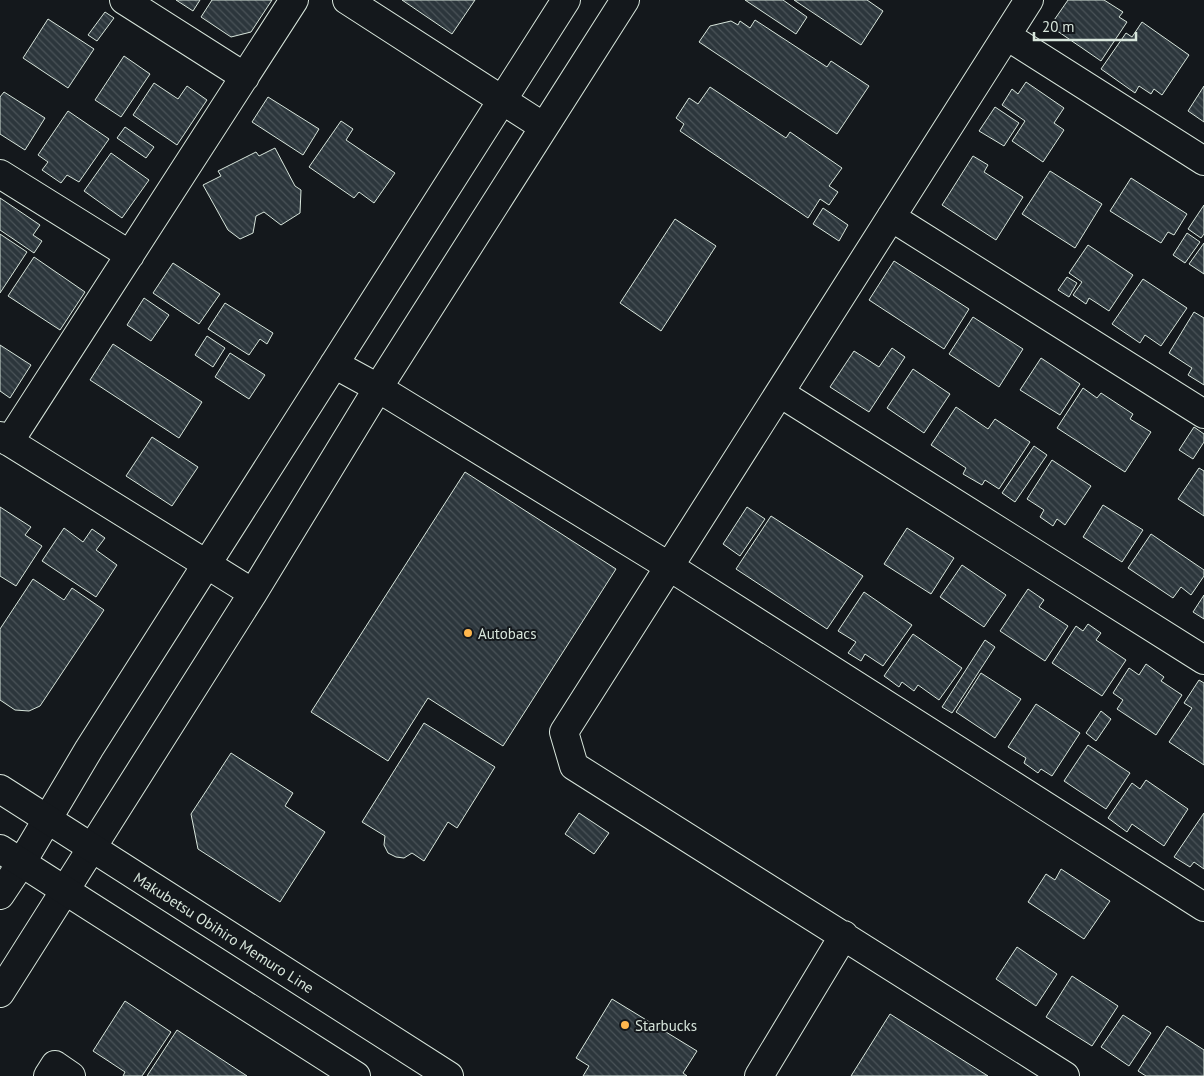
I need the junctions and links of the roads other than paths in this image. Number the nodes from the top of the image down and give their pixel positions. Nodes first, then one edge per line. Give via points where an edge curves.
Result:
1 (124, 0) edge
2 (294, 0) edge
3 (347, 0) edge
4 (566, 0) edge
5 (625, 0) edge
6 (1029, 0) edge
7 (1007, 36) junction
8 (245, 77) junction
9 (503, 99) junction
10 (544, 127) junction
11 (1204, 161) edge
12 (0, 174) edge
13 (891, 217) junction
14 (130, 255) junction
15 (334, 364) junction
16 (378, 388) junction
17 (780, 394) junction
18 (1204, 414) edge
19 (4, 439) edge
20 (207, 565) junction
21 (670, 567) junction
22 (253, 593) junction
23 (1204, 660) edge
24 (0, 789) edge
25 (48, 819) junction
26 (92, 849) junction
27 (11, 855) edge
28 (66, 890) junction
29 (0, 895) edge
30 (1204, 907) edge
31 (844, 935) junction
32 (0, 993) edge
33 (48, 1076) edge
34 (71, 1076) edge
35 (356, 1076) edge
36 (449, 1076) edge
37 (759, 1076) edge
38 (1065, 1076) edge

1 - 8 street
2 - 8 street
3 - 9 street
4 - 9 street
5 - 10 street
6 - 7 street
7 - 11 street
7 - 13 street
8 - 14 street
9 - 10 street
9 - 15 street
10 - 16 street
12 - 14 street
13 - 17 street
13 - 18 street
14 - 19 street
15 - 16 street
15 - 20 street
16 - 21 street
16 - 22 street
17 - 21 street
17 - 23 street
19 - 20 street
20 - 22 street
20 - 25 street
21 - 30 street
21 - 31 street via 564,732 574,766
22 - 26 street
24 - 25 street, Makubetsu Obihiro Memuro Line
25 - 26 street, Makubetsu Obihiro Memuro Line
25 - 27 street
26 - 28 street
26 - 36 street, Makubetsu Obihiro Memuro Line
27 - 28 street
27 - 29 street
28 - 32 street
28 - 35 street
31 - 37 street
31 - 38 street
33 - 34 street via 55,1065

